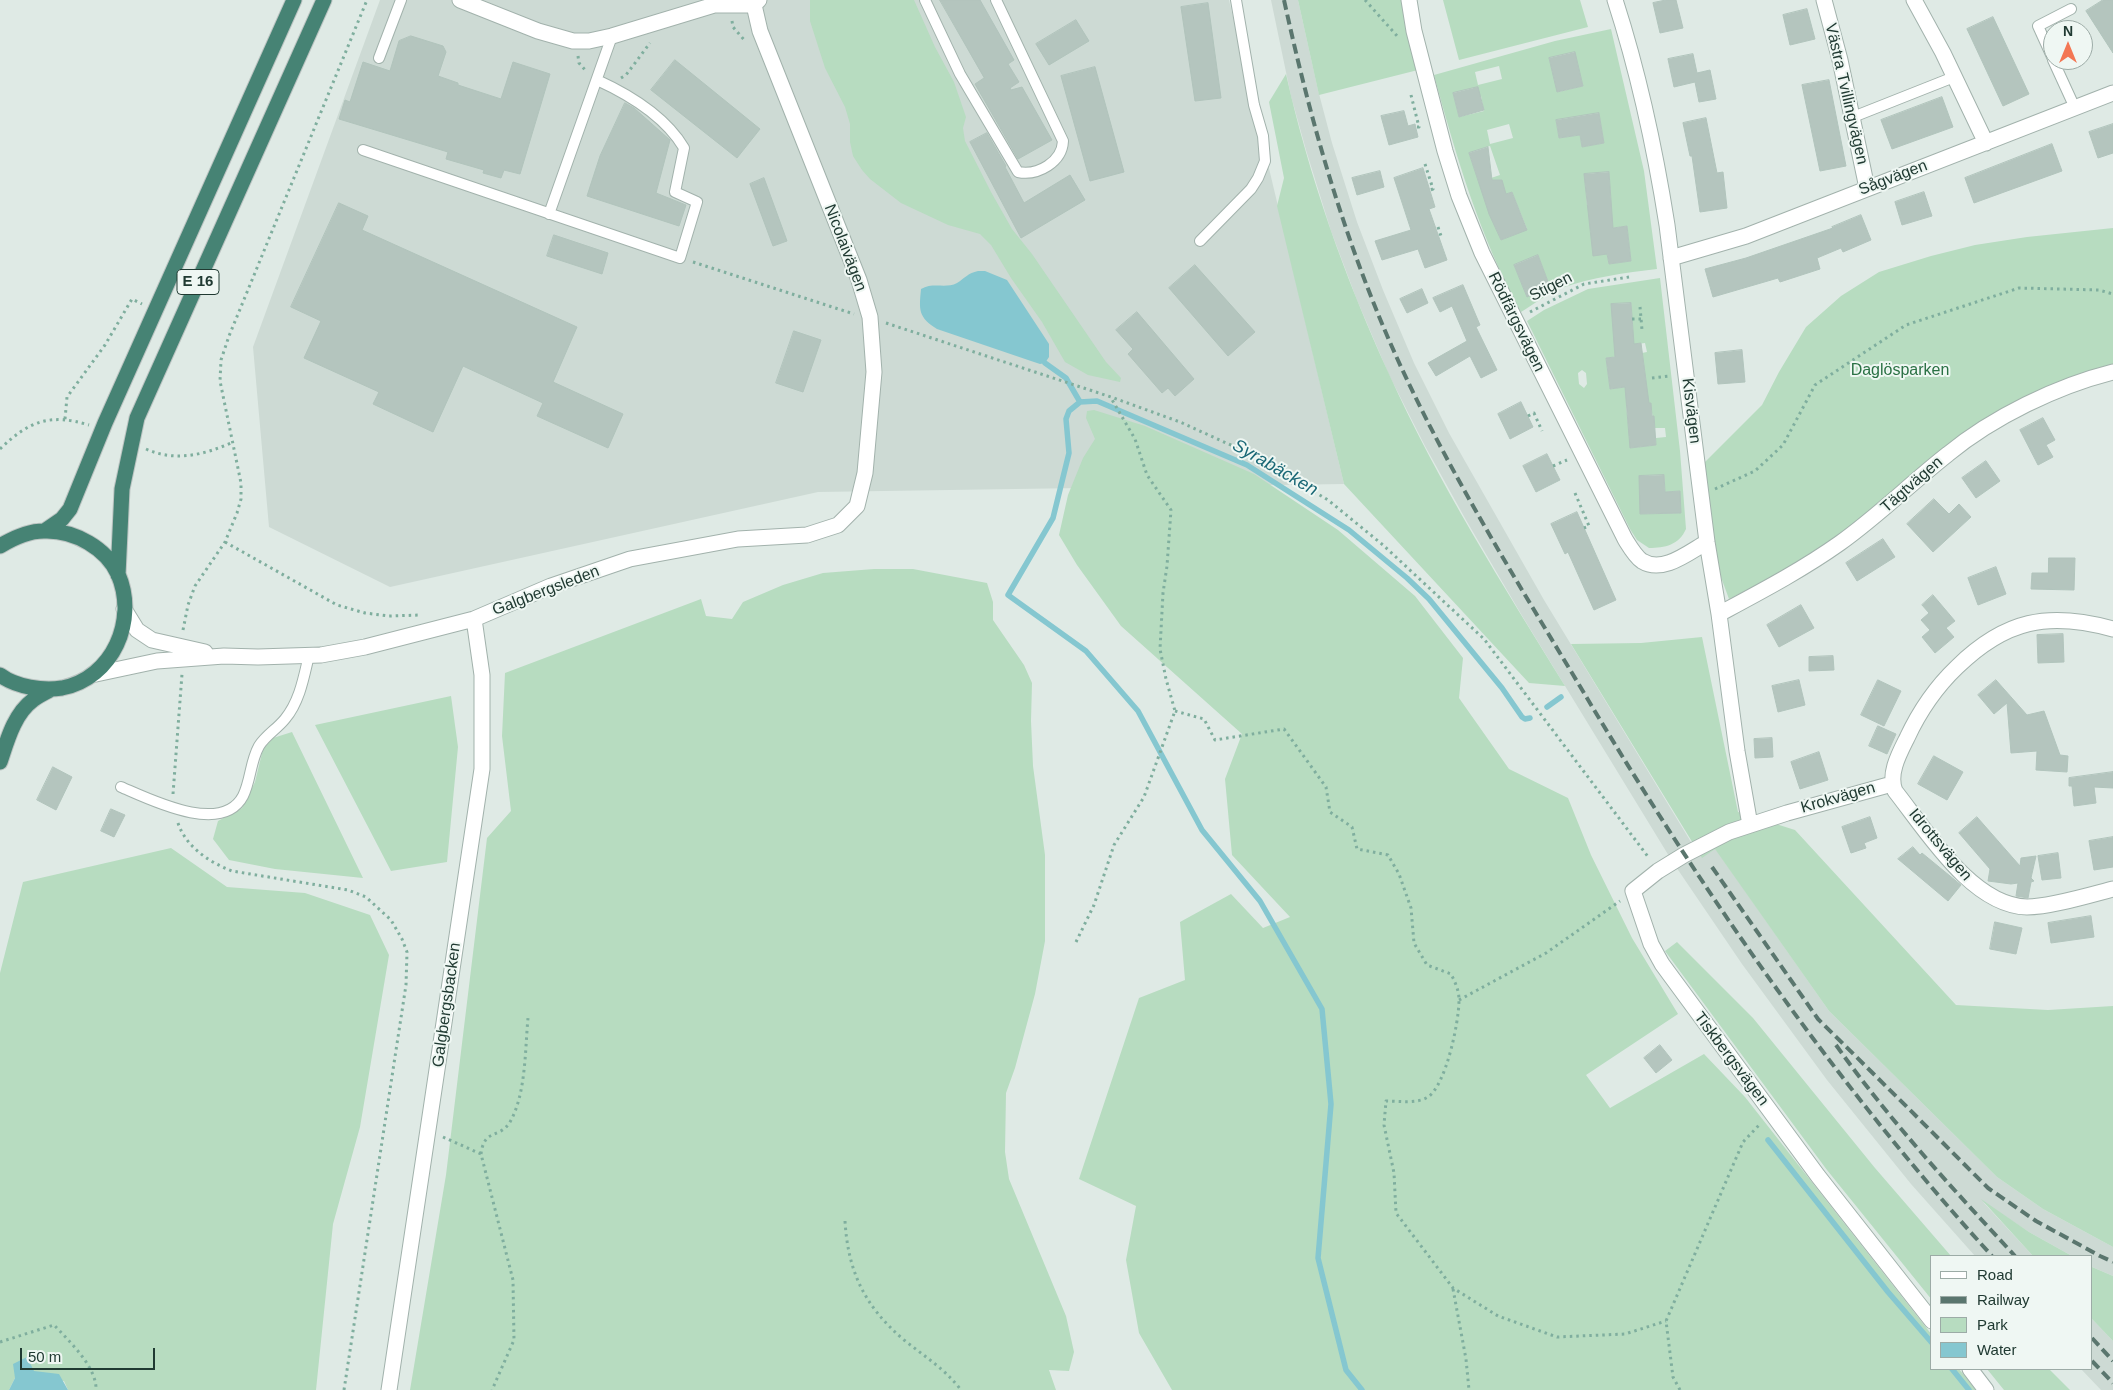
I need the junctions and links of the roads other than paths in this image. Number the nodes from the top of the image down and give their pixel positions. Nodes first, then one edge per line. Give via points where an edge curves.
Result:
1 (294, 0) edge
2 (324, 0) edge
3 (401, 0) edge
4 (460, 0) edge
5 (925, 0) edge
6 (996, 0) edge
7 (1236, 0) edge
8 (1409, 0) edge
9 (1616, 0) edge
10 (1824, 0) edge
11 (1914, 0) edge
12 (756, 2) edge
13 (2070, 9) dead end
14 (2049, 20) edge
15 (2043, 23) edge
16 (612, 36) junction
17 (2043, 37) edge
18 (379, 58) dead end
19 (2058, 70) edge
20 (1954, 77) junction
21 (597, 79) junction
22 (2113, 93) edge
23 (2075, 108) junction
24 (1852, 117) junction
25 (1986, 143) junction
26 (362, 150) dead end
27 (1868, 188) junction
28 (549, 214) junction
29 (1200, 241) dead end
30 (1671, 258) junction
31 (2113, 372) edge
32 (858, 502) joint
33 (46, 530) junction
34 (4, 542) edge
35 (1707, 542) junction
36 (118, 575) junction
37 (124, 609) junction
38 (1719, 614) junction
39 (474, 619) junction
40 (2113, 629) edge
41 (309, 655) junction
42 (224, 656) junction
43 (0, 674) edge
44 (96, 674) junction
45 (50, 690) junction
46 (0, 762) edge
47 (1892, 784) junction
48 (121, 787) dead end
49 (1750, 825) junction
50 (2113, 890) edge
51 (1930, 1318) edge
52 (1971, 1370) edge
53 (389, 1390) edge
54 (1986, 1390) edge

1 - 33 highway, E 16 via 70,509
2 - 36 highway, E 16 via 137,418 122,488
3 - 18 lane
4 - 16 street via 538,31 573,41
5 - 6 lane via 960,74 1013,166 1018,172 1027,174 1041,170 1056,159 1063,150 1063,141
7 - 29 lane via 1265,161 1251,189
8 - 35 street, Rödfärgsvägen via 1421,60 1459,196 1482,252 1625,539 1642,561 1653,564 1664,564
9 - 30 street, Kisvägen via 1655,152
10 - 24 street, Västra Tvillingvägen
11 - 20 street
12 - 16 street via 714,5
12 - 32 street, Nicolaivägen via 760,31 859,280 874,372 865,473
13 - 14 lane
15 - 17 lane via 2038,26
16 - 21 lane
19 - 23 lane
20 - 24 lane
20 - 25 street
21 - 28 lane
21 - 28 lane via 630,95 675,132 684,148 675,192 697,202 680,258
22 - 23 street, Sågvägen
23 - 25 street, Sågvägen
24 - 27 street, Västra Tvillingvägen
25 - 27 street, Sågvägen
26 - 28 lane
27 - 30 street, Sågvägen via 1746,236
30 - 35 street, Kisvägen
31 - 38 street, Tägtvägen via 2012,411 1948,453 1840,543
32 - 39 street, Galgbergsleden via 838,525 814,533 738,539 630,559 551,586
33 - 34 highway, E 16
33 - 36 highway, E 16 via 69,534 92,545 104,553
35 - 38 street, Kisvägen
36 - 37 highway, E 16
37 - 42 street, Galgbergsleden via 137,630 152,640
37 - 44 highway, E 16 via 117,644
38 - 49 street, Kisvägen
39 - 41 street, Galgbergsleden via 365,647
39 - 53 street, Galgbergsbacken via 482,675 482,769
40 - 47 street, Krokvägen via 2073,621 2035,622 1998,634 1977,648 1923,706 1892,773
41 - 42 street, Galgbergsleden
41 - 48 lane via 302,685 291,709 254,756 243,796 236,806 215,814 191,813
42 - 44 street, Galgbergsleden via 156,662
43 - 45 highway, E 16 via 13,681
44 - 45 highway, E 16
45 - 46 highway, E 16 via 32,700 19,715
47 - 49 street, Krokvägen
47 - 50 street, Idrottsvägen via 1948,859 1966,879 1984,892 2010,904 2028,907
49 - 51 street, Tiskbergsvägen via 1715,838 1658,871 1633,891 1651,944 1662,964 1771,1113
52 - 54 street

